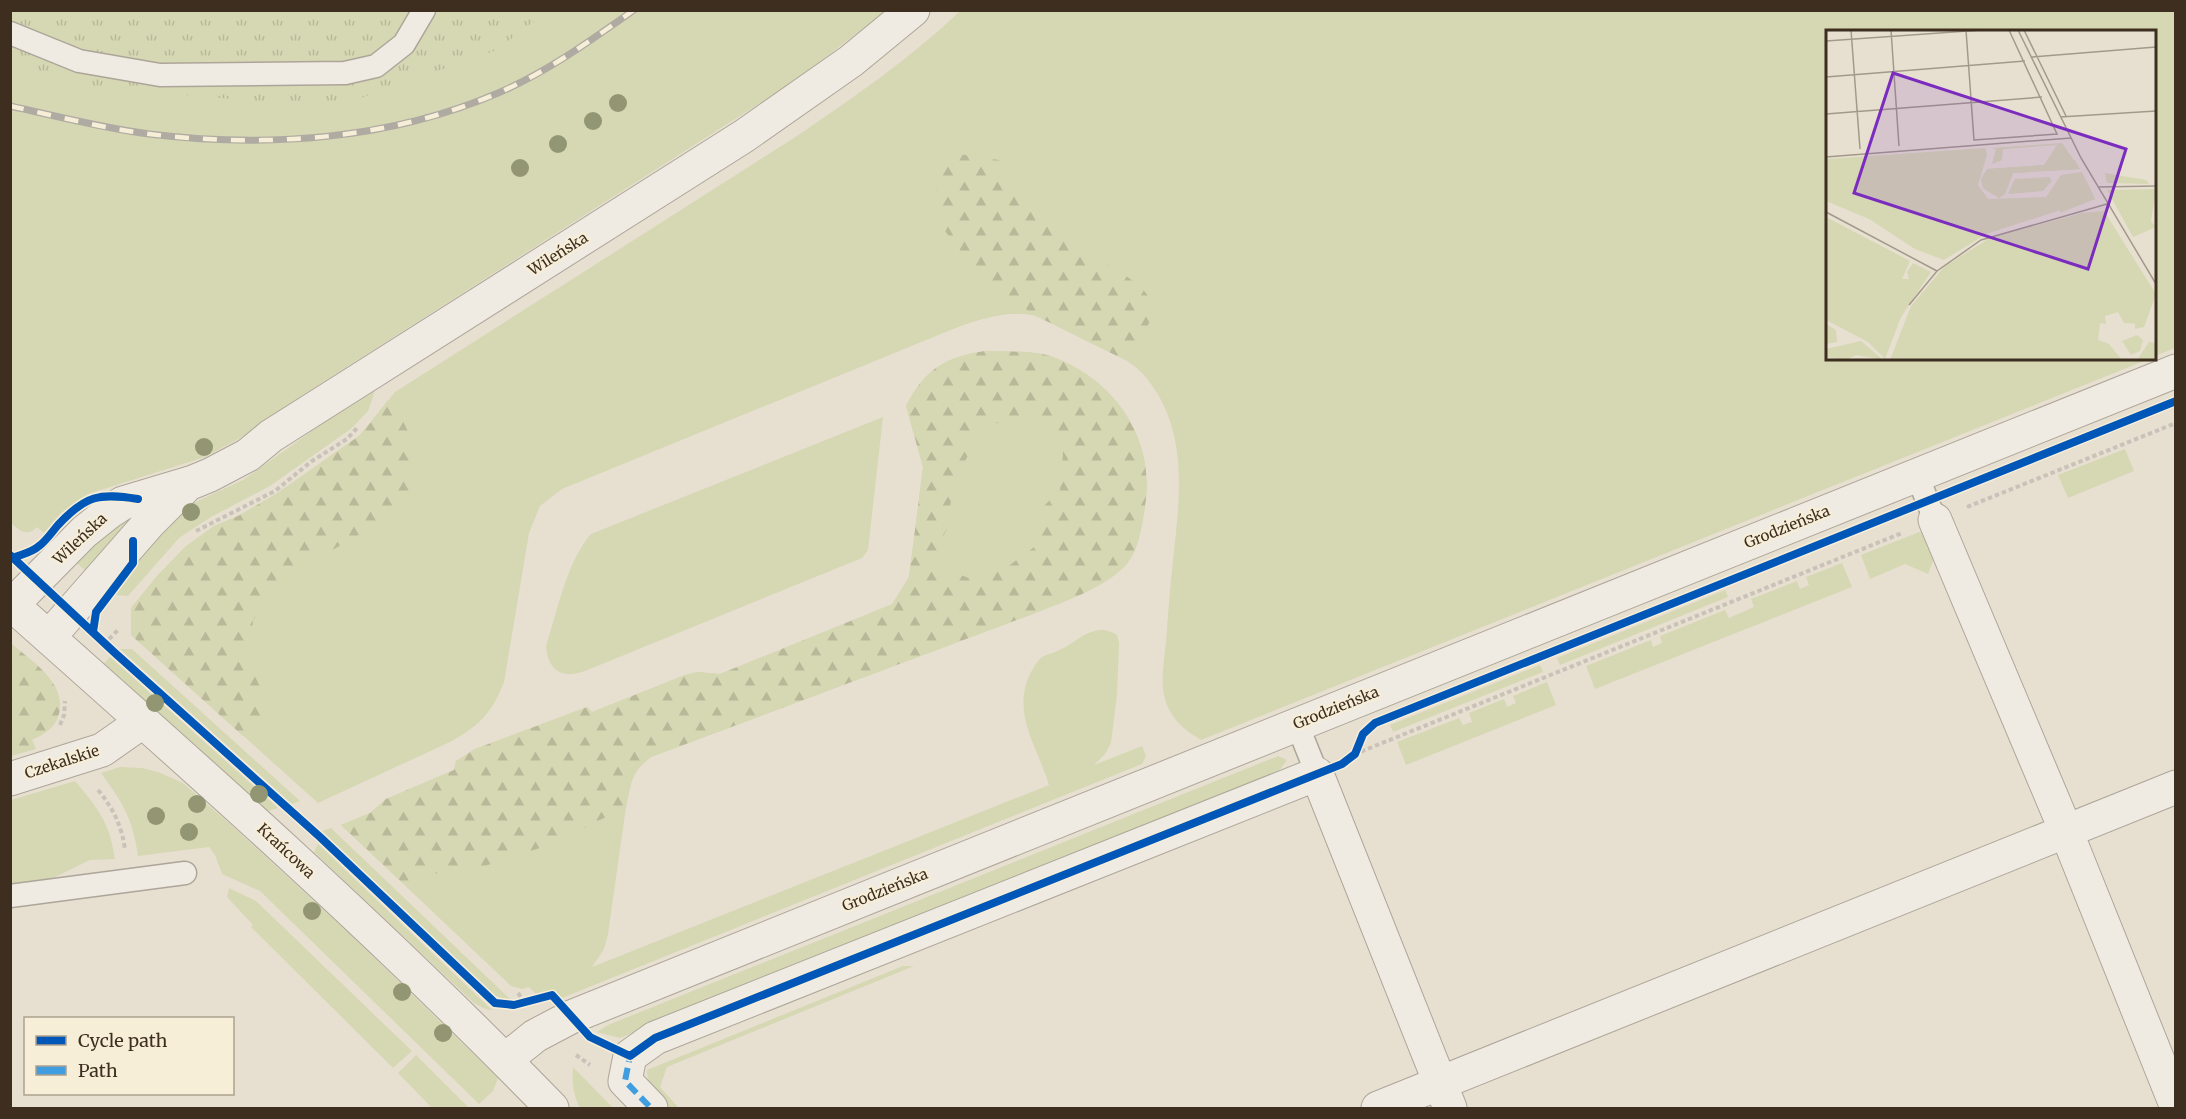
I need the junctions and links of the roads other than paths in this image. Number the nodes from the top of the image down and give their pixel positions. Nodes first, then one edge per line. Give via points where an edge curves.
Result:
1 (424, 10) edge
2 (913, 10) edge
3 (10, 33) edge
4 (2175, 371) edge
5 (1917, 475) junction
6 (193, 482) junction
7 (1935, 520) joint
8 (11, 604) edge
9 (48, 637) junction
10 (142, 722) junction
11 (1297, 724) junction
12 (1317, 774) junction
13 (10, 778) edge
14 (2175, 787) edge
15 (2066, 831) junction
16 (185, 873) dead end
17 (10, 896) edge
18 (505, 1060) junction
19 (1445, 1095) edge
20 (2175, 1105) edge
21 (552, 1108) edge
22 (651, 1108) edge
23 (1378, 1108) edge

1 - 3 lane via 404,44 383,61 345,73 160,75 79,61
2 - 6 street, Wileńska via 851,61 744,136 271,436 248,455
4 - 5 street, Grodzieńska
5 - 7 lane
5 - 11 street, Grodzieńska
6 - 8 street, Wileńska via 123,503 109,512
6 - 9 street, Wileńska via 148,523
7 - 15 street
8 - 9 street, Krańcowa
9 - 10 street, Krańcowa
10 - 13 street, Czekalskie via 102,750
10 - 18 street, Krańcowa via 309,872
11 - 12 lane
11 - 18 street, Grodzieńska via 571,1017 535,1036
12 - 19 street
12 - 22 street via 655,1038 630,1056 626,1081
14 - 15 street
15 - 19 street
15 - 20 street
16 - 17 lane
18 - 21 street, Krańcowa
19 - 23 street

